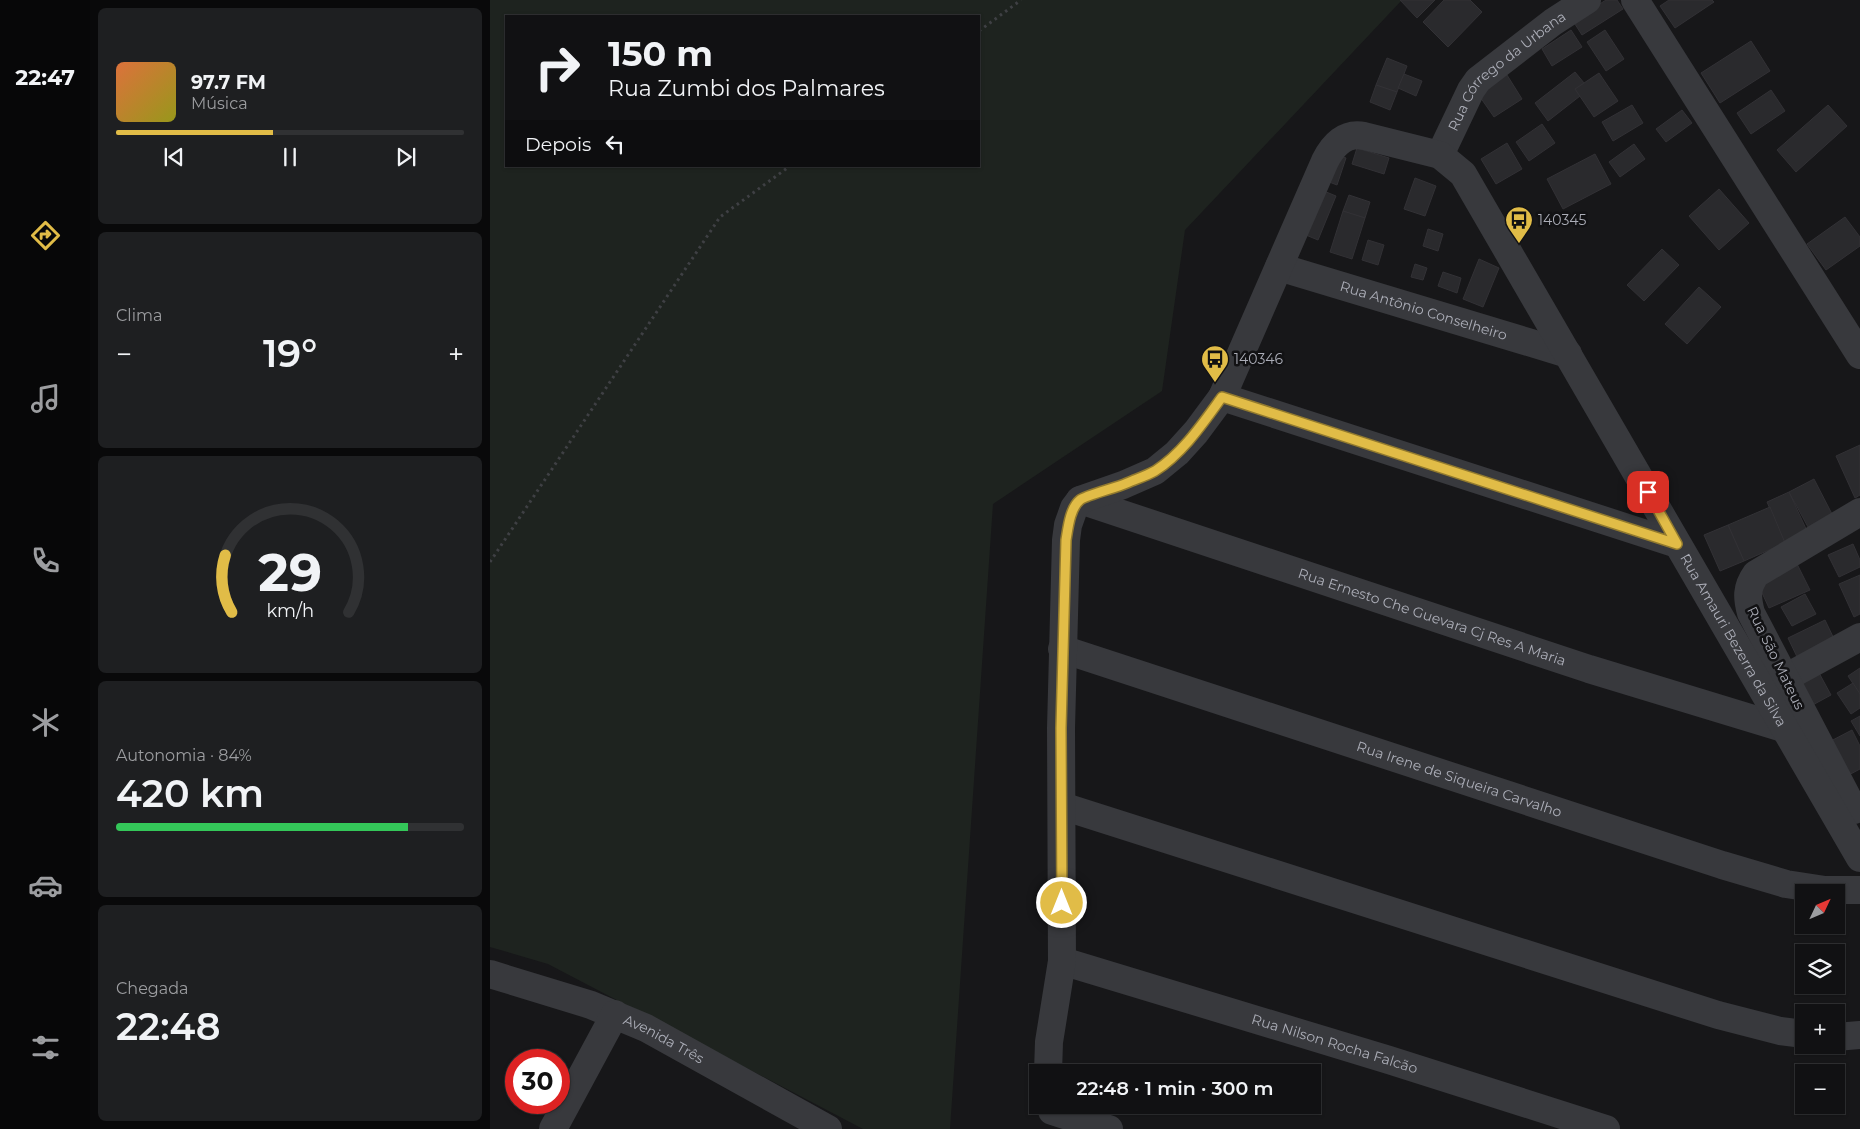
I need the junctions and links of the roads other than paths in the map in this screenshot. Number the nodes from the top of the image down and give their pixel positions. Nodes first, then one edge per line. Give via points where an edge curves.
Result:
1 (1587, 0) edge
2 (1635, 0) edge
3 (1448, 160) junction
4 (1278, 267) junction
5 (1568, 354) junction
6 (1860, 355) edge
7 (1222, 397) junction
8 (1080, 500) junction
9 (1860, 512) edge
10 (1677, 544) junction
11 (1860, 637) edge
12 (1062, 649) junction
13 (1785, 678) junction
14 (1786, 729) junction
15 (1851, 787) edge
16 (1062, 806) junction
17 (1860, 820) edge
18 (1860, 858) edge
19 (1860, 890) edge
20 (1062, 961) junction
21 (490, 974) edge
22 (615, 1014) junction
23 (1795, 1033) edge
24 (1860, 1035) edge
25 (1845, 1036) edge
26 (1048, 1064) edge
27 (1053, 1115) edge
28 (553, 1129) edge
29 (828, 1129) edge
30 (1109, 1129) edge
31 (1606, 1129) edge

1 - 3 street, Rua Córrego da Urbana via 1478,80 1471,90
2 - 6 street
3 - 4 street via 1351,135 1337,144 1325,161
3 - 5 street, Rua Amauri Bezerra da Silva via 1471,185
4 - 5 street, Rua Antônio Conselheiro
4 - 7 street
5 - 10 street, Rua Amauri Bezerra da Silva
7 - 8 street via 1177,453 1155,471
7 - 10 street
8 - 12 street via 1074,508 1066,540
8 - 14 street, Rua Ernesto Che Guevara Cj Res A Maria via 1590,669
9 - 13 street, Rua São Mateus via 1756,574 1750,582 1747,591 1750,613
10 - 14 street, Rua Amauri Bezerra da Silva
11 - 13 street
12 - 16 street
12 - 19 street, Rua Irene de Siqueira Carvalho via 1722,865 1786,884 1825,890
13 - 15 street, Rua São Mateus
14 - 18 street, Rua Amauri Bezerra da Silva
15 - 17 street, Rua São Mateus
16 - 20 street
16 - 23 street via 1718,1015
20 - 26 street
20 - 31 street, Rua Nilson Rocha Falcão
21 - 22 street, Avenida Três
22 - 28 street
22 - 29 street, Avenida Três
24 - 25 street
27 - 30 street

